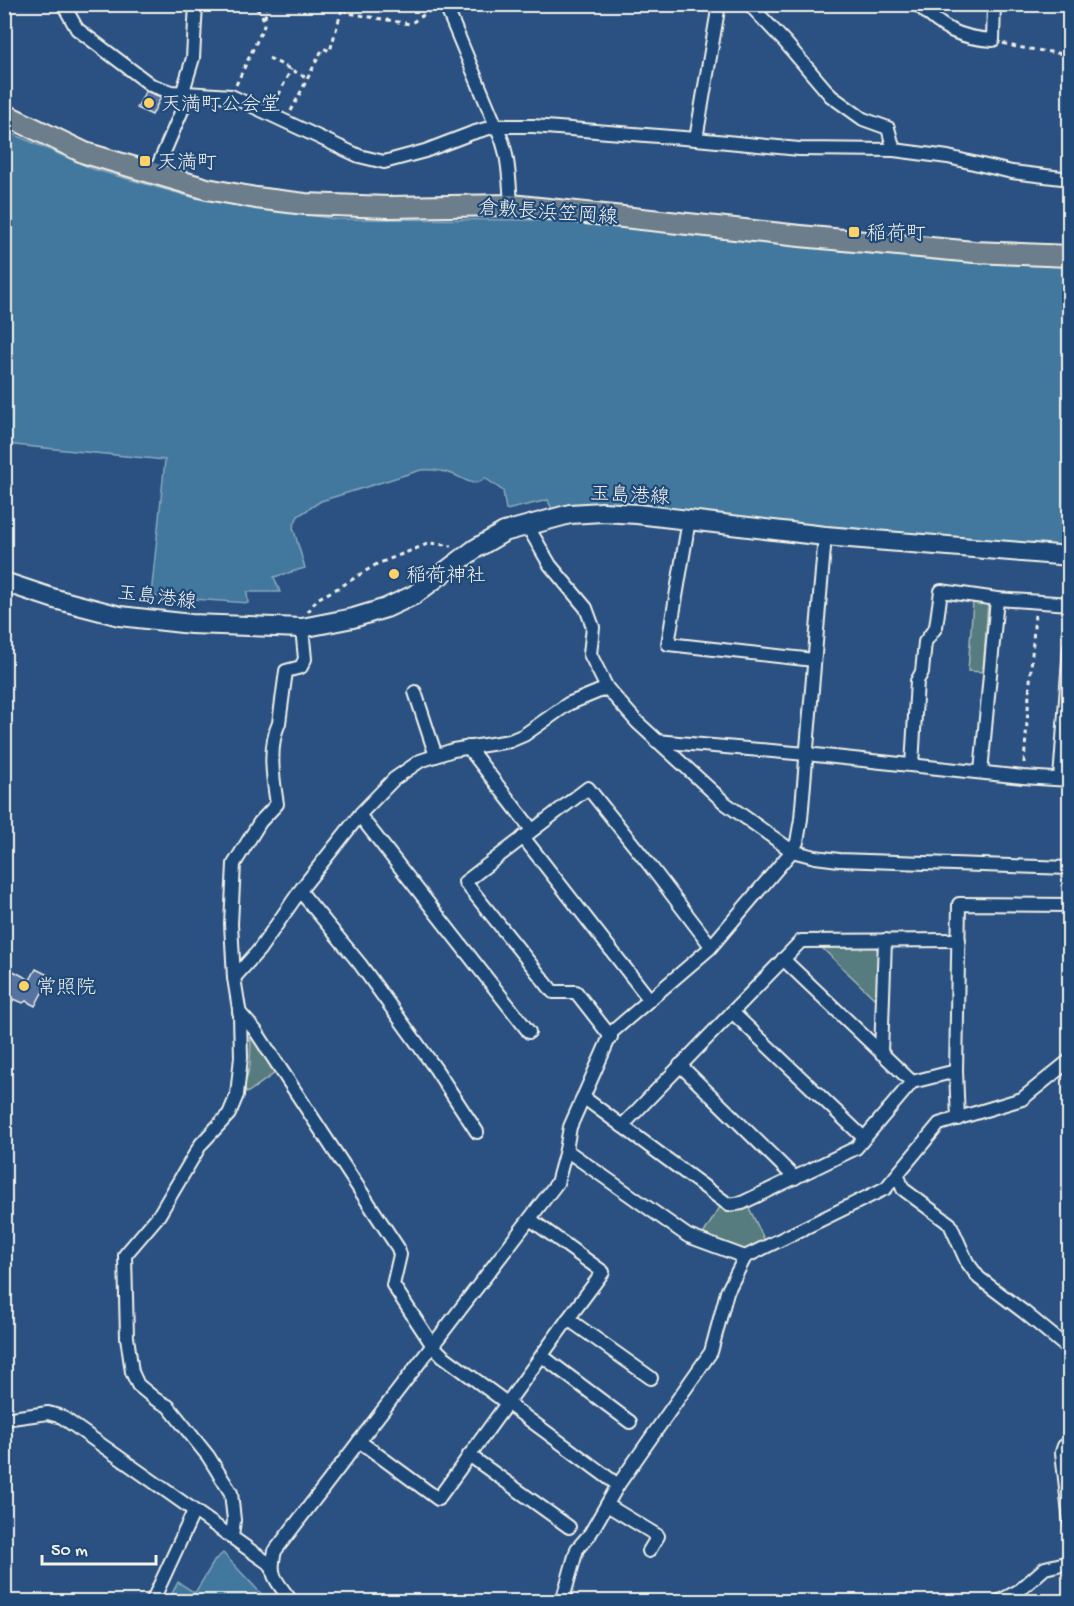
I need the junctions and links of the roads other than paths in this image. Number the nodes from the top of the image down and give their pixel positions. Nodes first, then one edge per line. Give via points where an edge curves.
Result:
1 (63, 4) edge
2 (196, 4) edge
3 (446, 4) edge
4 (719, 4) edge
5 (749, 4) edge
6 (917, 4) edge
7 (994, 4) edge
8 (183, 91) junction
9 (4, 114) edge
10 (496, 126) junction
11 (696, 139) junction
12 (894, 150) junction
13 (155, 173) junction
14 (1070, 179) edge
15 (511, 205) junction
16 (1070, 256) edge
17 (689, 520) junction
18 (527, 525) junction
19 (825, 536) junction
20 (1070, 556) edge
21 (4, 582) edge
22 (997, 598) junction
23 (1070, 604) edge
24 (302, 628) junction
25 (1070, 646) edge
26 (814, 660) junction
27 (607, 688) junction
28 (415, 692) dead end
29 (656, 741) junction
30 (468, 747) junction
31 (806, 754) junction
32 (436, 756) junction
33 (912, 765) junction
34 (981, 772) junction
35 (1064, 780) edge
36 (360, 816) junction
37 (528, 834) junction
38 (792, 851) junction
39 (1070, 868) edge
40 (300, 891) junction
41 (1070, 905) edge
42 (885, 940) junction
43 (959, 940) junction
44 (711, 946) junction
45 (783, 959) junction
46 (234, 978) junction
47 (650, 1000) junction
48 (239, 1012) junction
49 (732, 1012) junction
50 (529, 1032) dead end
51 (610, 1037) junction
52 (881, 1053) junction
53 (1070, 1060) edge
54 (680, 1065) junction
55 (956, 1071) junction
56 (912, 1082) junction
57 (583, 1097) junction
58 (958, 1119) junction
59 (622, 1126) junction
60 (477, 1132) dead end
61 (864, 1138) junction
62 (566, 1150) junction
63 (898, 1176) junction
64 (795, 1178) junction
65 (530, 1219) junction
66 (745, 1257) junction
67 (568, 1319) junction
68 (433, 1346) junction
69 (1070, 1350) edge
70 (542, 1356) junction
71 (651, 1378) dead end
72 (507, 1404) junction
73 (4, 1419) edge
74 (630, 1422) dead end
75 (359, 1441) junction
76 (1070, 1443) edge
77 (470, 1455) junction
78 (618, 1485) junction
79 (607, 1505) junction
80 (194, 1511) junction
81 (1070, 1522) edge
82 (569, 1527) dead end
83 (232, 1537) junction
84 (650, 1551) dead end
85 (1070, 1563) edge
86 (271, 1565) junction
87 (152, 1602) edge
88 (292, 1602) edge
89 (562, 1602) edge
90 (999, 1602) edge

1 - 8 street via 77,29 129,70 160,89
2 - 8 street via 193,58
3 - 10 street
4 - 11 street
5 - 12 street via 831,96 863,119 888,128
6 - 7 street via 954,33 993,40
8 - 10 street via 231,96 359,156 384,162
8 - 13 street via 183,108
9 - 13 main road, 倉敷長浜笠岡線 via 85,153
10 - 11 street
10 - 15 street via 506,151
11 - 12 street via 799,149
12 - 14 street
13 - 15 main road, 倉敷長浜笠岡線 via 207,189 305,204
15 - 16 main road, 倉敷長浜笠岡線 via 974,252
17 - 18 main road, 玉島港線 via 602,512 570,514
17 - 19 main road, 玉島港線
17 - 26 street via 668,644
18 - 24 main road, 玉島港線 via 504,532 475,549 414,595 386,608
18 - 27 street via 550,565 586,608 593,627 590,654
19 - 20 main road, 玉島港線
19 - 26 street
21 - 24 main road, 玉島港線 via 120,616 191,624
22 - 23 street
22 - 33 street via 940,591 936,627 925,642 922,672 917,681
22 - 34 street
24 - 46 street via 304,659 301,667 286,671 276,729 272,764 277,804 260,822 234,864
25 - 35 street
26 - 31 street
27 - 29 street
27 - 30 street via 568,704 510,741
28 - 32 street
29 - 31 street
29 - 38 street via 725,803
30 - 32 street
30 - 37 street
31 - 33 street
31 - 38 street via 801,819
32 - 36 street via 394,778
33 - 34 street
34 - 35 street
36 - 40 street
36 - 50 street
37 - 44 street via 588,788
37 - 47 street
37 - 51 street via 465,882 553,992 576,992
38 - 39 street via 839,860
38 - 44 street
40 - 46 street
40 - 60 street via 360,964
41 - 43 street via 959,904
42 - 43 street
42 - 45 street via 801,940
42 - 52 street
43 - 55 street
44 - 47 street
45 - 49 street
45 - 52 street
46 - 48 street
47 - 51 street
48 - 68 street via 255,1030 398,1248 393,1285
48 - 83 street via 240,1075 229,1114 201,1144 159,1215 125,1255 132,1372 138,1385 168,1406 208,1456 231,1493
49 - 54 street
49 - 61 street
51 - 57 street
52 - 56 street
53 - 58 street via 1022,1099
54 - 59 street
54 - 64 street
55 - 56 street
55 - 58 street
56 - 61 street
57 - 59 street
57 - 62 street via 570,1127
58 - 63 street via 939,1124
59 - 64 street via 729,1205 742,1203
61 - 64 street via 856,1148
62 - 65 street via 557,1183
62 - 66 street via 688,1236
63 - 66 street via 886,1188
63 - 69 street via 903,1189 950,1224 967,1262 979,1278
65 - 67 street via 603,1272
65 - 68 street
66 - 78 street via 728,1292 711,1352
67 - 70 street
67 - 71 street
68 - 72 street
68 - 75 street
70 - 72 street
70 - 74 street
72 - 77 street
72 - 78 street
73 - 80 street via 48,1413 62,1417
75 - 77 street via 438,1499
75 - 86 street via 275,1551
76 - 81 street via 1062,1452
77 - 82 street
78 - 79 street
79 - 84 street via 657,1536
79 - 89 street via 591,1534 576,1549
80 - 83 street
80 - 87 street
83 - 86 street
85 - 90 street via 1045,1568
86 - 88 street via 274,1577

